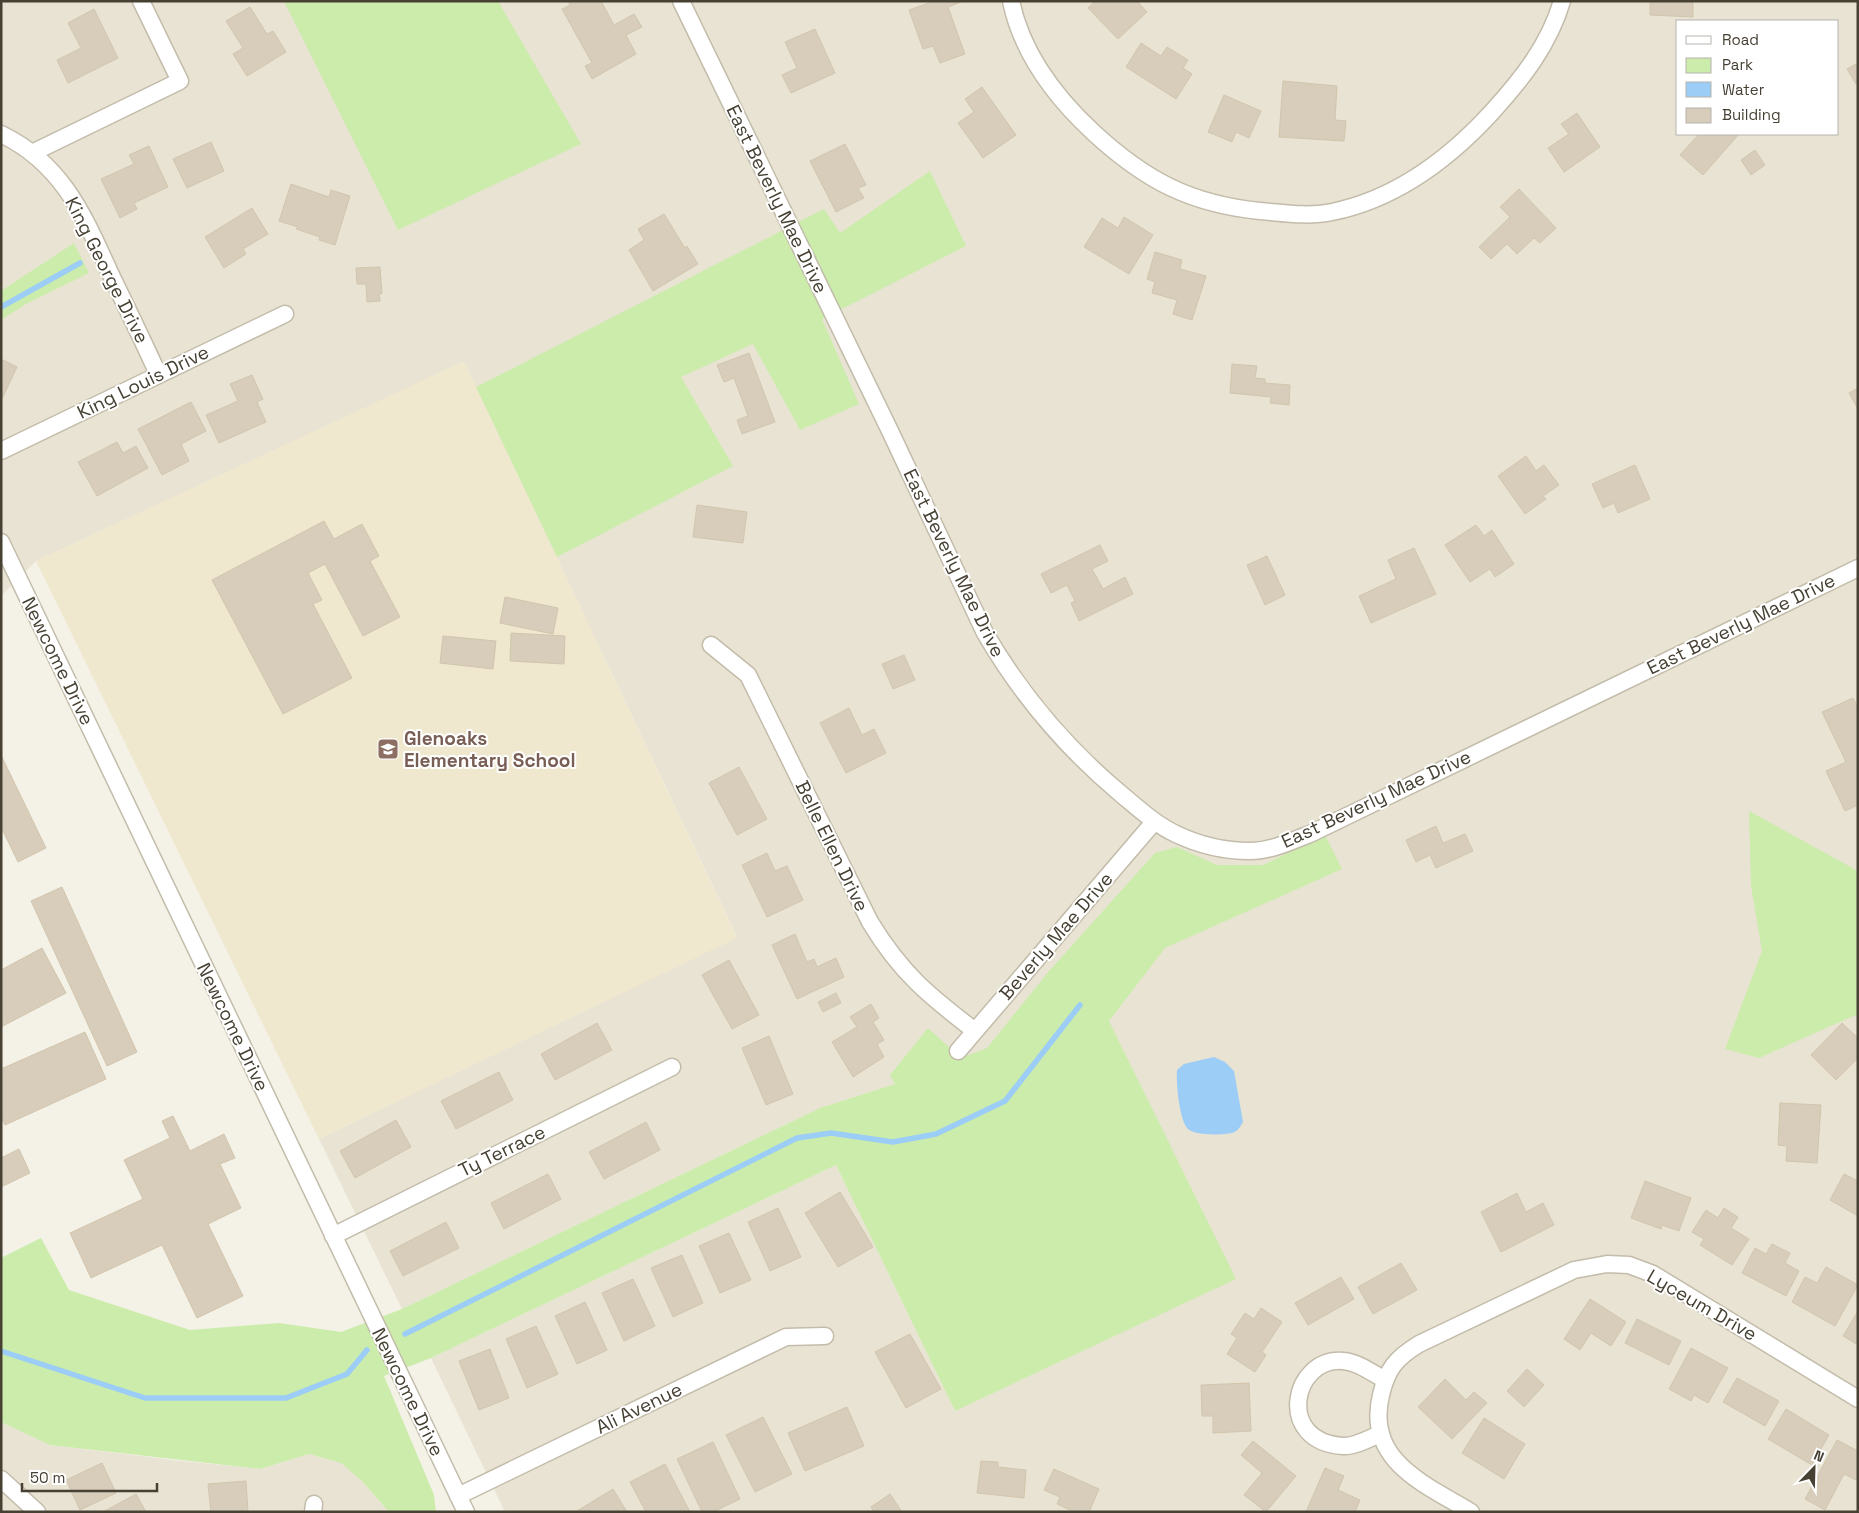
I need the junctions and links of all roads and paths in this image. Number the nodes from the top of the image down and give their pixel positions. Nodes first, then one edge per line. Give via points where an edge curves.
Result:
1 (141, 1) edge
2 (681, 1) edge
3 (1011, 1) edge
4 (1562, 1) edge
5 (1, 134) edge
6 (32, 153) junction
7 (285, 314) dead end
8 (158, 374) junction
9 (1, 451) edge
10 (1, 542) edge
11 (1858, 568) edge
12 (710, 645) dead end
13 (1154, 822) junction
14 (975, 1031) junction
15 (958, 1051) dead end
16 (672, 1067) dead end
17 (333, 1236) junction
18 (825, 1336) dead end
19 (1385, 1380) junction
20 (1858, 1399) edge
21 (1380, 1434) junction
22 (1, 1479) edge
23 (458, 1496) junction
24 (37, 1512) edge
25 (466, 1512) edge
26 (1471, 1512) edge

1 - 6 street via 180,81
2 - 13 street, East Beverly Mae Drive via 985,633 1032,705 1067,745
3 - 4 street via 1015,23 1038,68 1068,109 1123,160 1155,181 1209,203 1303,215 1331,212 1363,203 1397,189 1434,167 1518,82 1547,40
5 - 6 street, King George Drive
6 - 8 street, King George Drive via 48,166 77,204
7 - 8 street, King Louis Drive
8 - 9 street, King Louis Drive
10 - 17 street, Newcome Drive
11 - 13 street, East Beverly Mae Drive via 1312,833 1279,846 1251,851 1200,844
12 - 14 street, Belle Ellen Drive via 748,675 885,947 924,992
13 - 14 street, Beverly Mae Drive
14 - 15 street, Beverly Mae Drive
16 - 17 street, Ty Terrace
17 - 23 street, Newcome Drive
18 - 23 street, Ali Avenue via 786,1337
19 - 20 street, Lyceum Drive via 1402,1354 1419,1344 1574,1270 1607,1264 1629,1265 1670,1282
19 - 21 street, Lyceum Drive via 1378,1417
19 - 21 street via 1356,1364 1342,1361 1327,1364 1314,1371 1303,1383 1297,1402 1302,1425 1323,1442 1345,1446
21 - 26 street via 1395,1462 1407,1473
22 - 24 street
23 - 25 street, Newcome Drive

